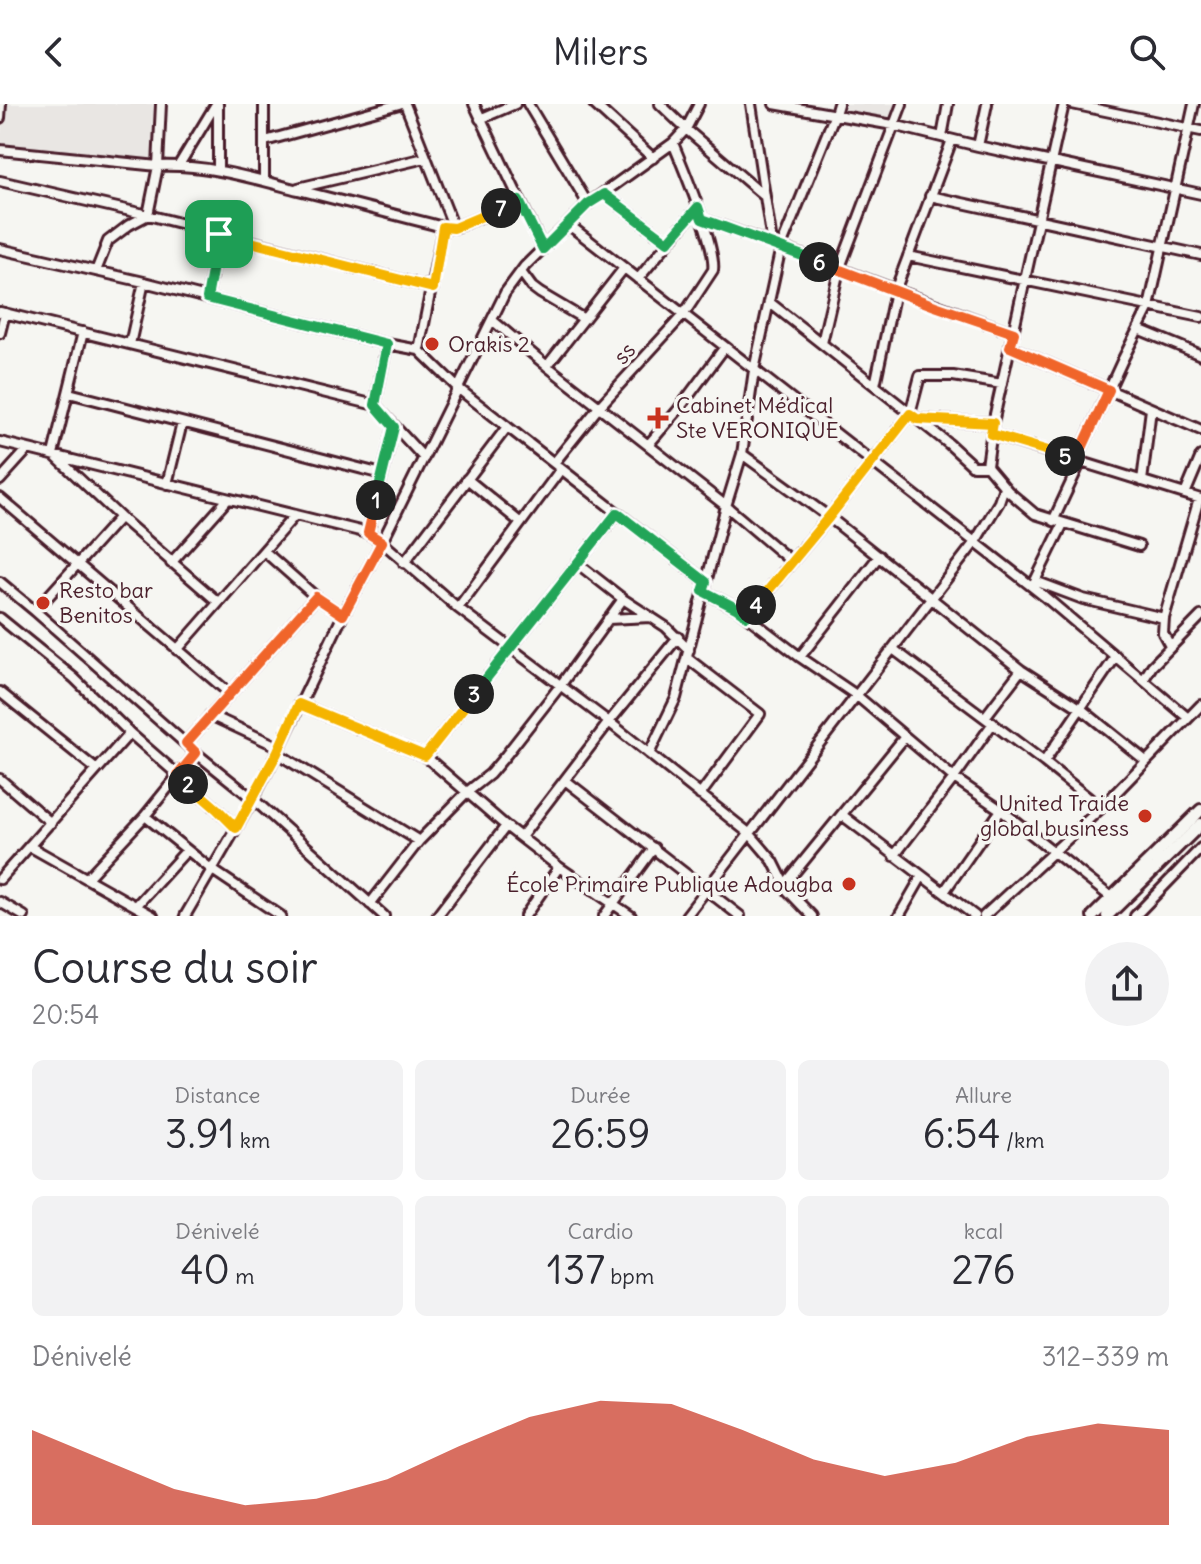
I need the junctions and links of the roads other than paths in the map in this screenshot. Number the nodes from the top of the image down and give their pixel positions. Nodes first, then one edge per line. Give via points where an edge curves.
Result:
1 (1, 104) edge
2 (161, 104) edge
3 (217, 104) edge
4 (264, 104) edge
5 (402, 104) edge
6 (474, 104) edge
7 (515, 104) edge
8 (528, 104) edge
9 (594, 104) edge
10 (660, 104) edge
11 (699, 104) edge
12 (751, 104) edge
13 (774, 104) edge
14 (838, 104) edge
15 (902, 104) edge
16 (948, 104) edge
17 (987, 104) edge
18 (1064, 104) edge
19 (1072, 104) edge
20 (1194, 104) edge
21 (835, 114) junction
22 (0, 118) edge
23 (480, 119) junction
24 (893, 125) junction
25 (686, 129) junction
26 (1189, 129) junction
27 (1201, 131) edge
28 (942, 137) junction
29 (952, 140) junction
30 (265, 141) junction
31 (673, 143) junction
32 (978, 146) junction
33 (0, 150) edge
34 (425, 158) junction
35 (653, 158) junction
36 (1052, 161) junction
37 (179, 165) junction
38 (158, 166) junction
39 (218, 170) junction
40 (264, 180) junction
41 (0, 181) edge
42 (293, 189) junction
43 (1175, 189) junction
44 (604, 194) junction
45 (1201, 194) edge
46 (764, 195) junction
47 (930, 196) junction
48 (519, 201) junction
49 (588, 204) junction
50 (698, 207) junction
51 (148, 215) junction
52 (1039, 218) junction
53 (702, 219) junction
54 (568, 224) junction
55 (443, 227) junction
56 (454, 228) junction
57 (219, 234) junction
58 (668, 242) junction
59 (776, 245) junction
60 (1162, 248) junction
61 (0, 249) edge
62 (543, 249) junction
63 (1201, 255) edge
64 (908, 256) junction
65 (624, 268) junction
66 (839, 270) junction
67 (96, 271) junction
68 (521, 272) junction
69 (638, 279) junction
70 (1025, 280) junction
71 (144, 282) junction
72 (433, 288) junction
73 (895, 291) junction
74 (207, 298) junction
75 (769, 302) junction
76 (1149, 307) junction
77 (2, 312) edge
78 (684, 314) junction
79 (1201, 317) edge
80 (584, 319) junction
81 (492, 320) junction
82 (1138, 329) junction
83 (83, 332) junction
84 (0, 333) edge
85 (1014, 333) junction
86 (822, 343) junction
87 (130, 344) junction
88 (387, 344) junction
89 (725, 347) junction
90 (1010, 347) junction
91 (419, 350) junction
92 (1201, 355) edge
93 (547, 366) junction
94 (754, 370) junction
95 (1002, 384) junction
96 (875, 385) junction
97 (459, 389) junction
98 (1109, 390) junction
99 (69, 393) junction
100 (375, 405) junction
101 (599, 407) junction
102 (1151, 409) junction
103 (913, 416) junction
104 (182, 423) junction
105 (993, 423) junction
106 (394, 427) junction
107 (507, 427) junction
108 (1201, 430) edge
109 (991, 434) junction
110 (0, 442) edge
111 (648, 445) junction
112 (28, 449) junction
113 (53, 454) junction
114 (742, 454) junction
115 (1201, 456) edge
116 (424, 458) junction
117 (1079, 460) junction
118 (872, 462) junction
119 (557, 466) junction
120 (987, 466) junction
121 (382, 474) junction
122 (467, 479) junction
123 (0, 480) edge
124 (1142, 481) junction
125 (167, 484) junction
126 (1004, 487) junction
127 (1185, 494) junction
128 (0, 498) edge
129 (228, 499) junction
130 (1200, 499) edge
131 (726, 506) junction
132 (617, 513) junction
133 (295, 515) junction
134 (120, 517) junction
135 (829, 517) junction
136 (1053, 521) junction
137 (521, 523) junction
138 (1063, 524) junction
139 (368, 533) junction
140 (382, 542) junction
141 (975, 542) junction
142 (1139, 546) dead end
143 (264, 551) junction
144 (879, 556) junction
145 (792, 562) junction
146 (171, 563) junction
147 (404, 563) junction
148 (577, 563) junction
149 (78, 564) junction
150 (0, 582) edge
151 (1034, 584) junction
152 (705, 586) junction
153 (316, 597) junction
154 (931, 598) junction
155 (623, 599) junction
156 (218, 602) junction
157 (458, 608) junction
158 (35, 611) junction
159 (343, 615) junction
160 (747, 616) junction
161 (1201, 616) edge
162 (652, 617) junction
163 (0, 618) edge
164 (1164, 618) junction
165 (608, 619) junction
166 (678, 637) junction
167 (1170, 646) junction
168 (510, 649) junction
169 (893, 649) junction
170 (177, 650) junction
171 (688, 654) junction
172 (1116, 656) junction
173 (800, 657) junction
174 (1152, 666) junction
175 (1133, 669) junction
176 (1021, 670) junction
177 (1144, 679) junction
178 (560, 686) junction
179 (229, 693) junction
180 (1, 695) edge
181 (856, 695) junction
182 (299, 704) junction
183 (1201, 705) edge
184 (1080, 708) junction
185 (210, 715) junction
186 (1188, 718) junction
187 (989, 720) junction
188 (609, 722) junction
189 (131, 734) junction
190 (904, 738) junction
191 (186, 743) junction
192 (278, 750) junction
193 (196, 753) junction
194 (649, 754) junction
195 (425, 756) junction
196 (1146, 761) junction
197 (1044, 762) junction
198 (97, 770) junction
199 (178, 775) junction
200 (954, 778) junction
201 (0, 779) edge
202 (565, 780) junction
203 (466, 793) junction
204 (700, 795) junction
205 (253, 799) junction
206 (1101, 808) junction
207 (1001, 810) junction
208 (1201, 810) edge
209 (842, 815) junction
210 (145, 816) junction
211 (51, 823) junction
212 (1201, 824) edge
213 (506, 826) junction
214 (236, 828) junction
215 (750, 834) junction
216 (521, 837) junction
217 (419, 841) junction
218 (29, 846) junction
219 (654, 848) junction
220 (1201, 848) edge
221 (187, 850) junction
222 (1055, 852) junction
223 (894, 856) junction
224 (559, 867) junction
225 (211, 869) junction
226 (922, 876) junction
227 (88, 877) junction
228 (0, 879) edge
229 (785, 884) junction
230 (706, 889) junction
231 (944, 892) junction
232 (1112, 898) junction
233 (0, 902) edge
234 (614, 903) junction
235 (370, 904) junction
236 (136, 906) junction
237 (24, 916) edge
238 (153, 916) edge
239 (185, 916) edge
240 (281, 916) edge
241 (384, 916) edge
242 (437, 916) edge
243 (525, 916) edge
244 (604, 916) edge
245 (631, 916) edge
246 (686, 916) edge
247 (740, 916) edge
248 (812, 916) edge
249 (899, 916) edge
250 (975, 916) edge
251 (984, 916) edge
252 (1093, 916) edge
253 (1107, 916) edge
254 (1135, 916) edge

1 - 22 street
2 - 38 street
3 - 37 street
3 - 39 street
4 - 30 street
5 - 30 street
5 - 34 street
6 - 23 street
7 - 23 street
8 - 49 street
9 - 35 street
10 - 25 street
11 - 25 street
12 - 46 street
13 - 21 street
14 - 21 street
15 - 24 street
16 - 28 street
17 - 32 street
18 - 36 street
19 - 26 street
20 - 26 street
21 - 24 street
21 - 59 street
23 - 48 street
24 - 28 street
24 - 66 street
25 - 31 street
25 - 46 street
26 - 27 street
26 - 43 street
28 - 29 street
29 - 32 street
29 - 47 street
30 - 40 street
31 - 35 street
31 - 50 street
32 - 36 street
33 - 38 street
34 - 42 street
34 - 56 street
35 - 44 street
36 - 43 street
36 - 52 street
37 - 38 street
37 - 39 street
38 - 51 street
39 - 40 street
40 - 42 street
41 - 51 street
42 - 55 street
43 - 45 street
43 - 60 street
44 - 49 street
44 - 58 street
46 - 59 street
47 - 52 street
47 - 64 street
48 - 56 street
48 - 62 street
49 - 54 street
50 - 53 street
50 - 58 street
51 - 57 street
51 - 67 street via 108,241
52 - 60 street
52 - 70 street
53 - 59 street
53 - 78 street, ss via 713,270
54 - 62 street
54 - 65 street
55 - 56 street
55 - 72 street
57 - 72 street
57 - 74 street
58 - 69 street
59 - 66 street
59 - 75 street
60 - 63 street
60 - 76 street
61 - 67 street
62 - 68 street
64 - 70 street
64 - 73 street
65 - 69 street
65 - 80 street
66 - 73 street
66 - 86 street
67 - 71 street
68 - 80 street via 540,293
68 - 81 street
69 - 78 street
70 - 76 street
70 - 85 street
71 - 74 street
71 - 87 street
72 - 91 street
73 - 85 street
73 - 96 street
74 - 88 street
75 - 86 street
75 - 94 street
76 - 79 street
76 - 82 street
77 - 83 street
77 - 84 street
78 - 89 street
78 - 101 street, ss
80 - 93 street
81 - 93 street
81 - 97 street
82 - 92 street
82 - 98 street
83 - 87 street
83 - 99 street
85 - 90 street
86 - 96 street
87 - 100 street
88 - 91 street
88 - 100 street
89 - 94 street
89 - 111 street
90 - 95 street
90 - 98 street
91 - 97 street
93 - 101 street
94 - 114 street
94 - 118 street
95 - 103 street via 921,376
95 - 105 street
96 - 103 street
97 - 107 street
97 - 116 street
98 - 102 street
98 - 117 street
99 - 104 street
99 - 113 street
100 - 106 street
101 - 111 street
101 - 119 street, ss
102 - 108 street
102 - 124 street
103 - 105 street
103 - 118 street
103 - 120 street via 973,466
104 - 121 street
104 - 125 street
105 - 109 street
106 - 116 street
106 - 121 street
107 - 119 street
107 - 122 street
109 - 117 street
109 - 120 street
110 - 112 street
111 - 131 street
112 - 113 street
112 - 123 street
113 - 125 street
113 - 134 street
114 - 131 street
114 - 135 street
115 - 127 street
116 - 140 street
117 - 124 street
117 - 136 street
118 - 135 street
118 - 141 street
119 - 132 street
119 - 137 street, ss
120 - 126 street
121 - 139 street
122 - 137 street
122 - 147 street
124 - 127 street
125 - 129 street
126 - 136 street via 1031,511
126 - 141 street
127 - 130 street
128 - 149 street
129 - 133 street
129 - 146 street
130 - 164 street
131 - 145 street
131 - 152 street
132 - 148 street
132 - 152 street
133 - 139 street
133 - 143 street
134 - 146 street
134 - 149 street
135 - 144 street
135 - 145 street
136 - 138 street
137 - 157 street, ss
138 - 142 street
138 - 151 street
139 - 140 street
140 - 147 street
140 - 159 street
141 - 151 street
141 - 154 street
143 - 153 street
143 - 156 street
144 - 154 street
144 - 173 street
145 - 160 street
146 - 156 street
147 - 157 street
148 - 155 street
148 - 168 street
149 - 158 street
149 - 170 street
150 - 158 street
151 - 164 street
151 - 172 street
152 - 160 street
152 - 171 street
153 - 159 street
153 - 179 street
154 - 169 street
154 - 176 street
155 - 162 street
155 - 165 street
156 - 170 street
157 - 168 street
158 - 191 street
159 - 182 street
160 - 173 street
161 - 167 street
162 - 165 street
162 - 166 street
163 - 189 street via 74,678
164 - 167 street via 1163,633
165 - 178 street
166 - 171 street
166 - 188 street
167 - 174 street
168 - 178 street
168 - 195 street
169 - 181 street
169 - 187 street
170 - 179 street
171 - 194 street via 672,707
171 - 204 street via 760,714
172 - 175 street
172 - 184 street
173 - 181 street
174 - 175 street
174 - 177 street
175 - 177 street
176 - 184 street
176 - 187 street
177 - 186 street
178 - 188 street
178 - 203 street via 498,765
179 - 185 street
180 - 198 street
181 - 190 street
181 - 215 street
182 - 192 street
182 - 195 street
183 - 186 street
184 - 196 street
184 - 197 street
185 - 191 street
185 - 192 street
186 - 196 street
187 - 197 street
187 - 200 street
188 - 194 street
188 - 202 street
189 - 198 street
189 - 199 street
190 - 200 street
190 - 209 street
191 - 193 street
192 - 205 street
192 - 217 street
193 - 199 street
193 - 205 street
194 - 204 street
195 - 203 street
196 - 206 street
197 - 206 street
198 - 211 street
199 - 210 street
199 - 214 street
200 - 207 street
200 - 223 street
201 - 211 street
202 - 216 street
202 - 219 street
203 - 213 street
203 - 217 street
204 - 215 street
205 - 214 street
205 - 235 street
206 - 222 street
207 - 222 street
207 - 231 street
208 - 232 main road
209 - 223 street
209 - 229 street
210 - 221 street
210 - 227 street
211 - 218 street
212 - 253 main road
213 - 216 street
213 - 242 street
214 - 225 street
215 - 229 street
215 - 230 street
216 - 224 street
217 - 235 street
218 - 227 street
218 - 228 street
219 - 230 street
219 - 234 street
220 - 254 street
221 - 225 street
221 - 236 street
222 - 232 street
222 - 251 street
223 - 226 street
224 - 234 street
224 - 243 street
225 - 239 street
225 - 240 street
226 - 231 street
226 - 249 street
227 - 236 street
229 - 248 street
230 - 246 street
230 - 247 street
231 - 250 street
232 - 252 main road
233 - 237 street
234 - 244 street
234 - 245 street
235 - 241 street
236 - 238 street

